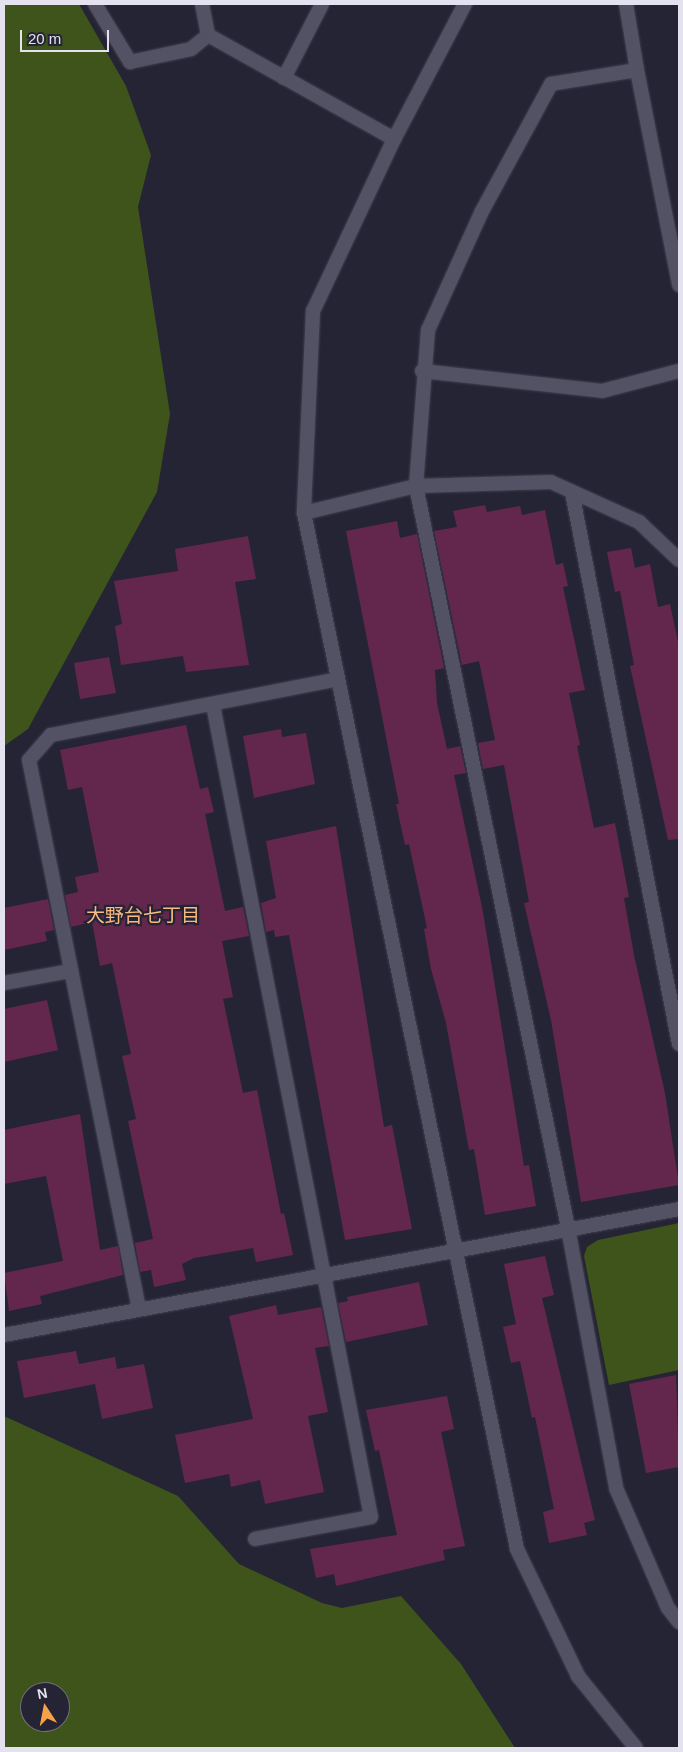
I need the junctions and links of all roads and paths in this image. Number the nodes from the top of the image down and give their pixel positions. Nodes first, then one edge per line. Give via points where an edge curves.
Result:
1 (94, 4) edge
2 (202, 4) edge
3 (322, 4) edge
4 (465, 4) edge
5 (626, 4) edge
6 (208, 35) junction
7 (637, 70) junction
8 (284, 78) junction
9 (394, 139) junction
10 (679, 285) edge
11 (422, 371) junction
12 (679, 372) edge
13 (416, 486) junction
14 (572, 492) junction
15 (304, 513) junction
16 (679, 560) edge
17 (338, 679) junction
18 (213, 705) junction
19 (71, 971) junction
20 (4, 983) edge
21 (679, 1044) edge
22 (679, 1209) edge
23 (568, 1228) junction
24 (456, 1253) junction
25 (324, 1275) junction
26 (138, 1309) junction
27 (4, 1335) edge
28 (255, 1539) dead end
29 (679, 1622) edge
30 (636, 1748) edge

1 - 6 street via 130,62 191,49
2 - 6 street
3 - 8 street
4 - 9 street
5 - 7 street
6 - 8 street
7 - 10 street
7 - 11 street via 551,84 478,219 428,330
8 - 9 street
9 - 15 street via 313,311
11 - 12 street via 602,391
11 - 13 street
13 - 14 street via 551,482
13 - 15 street
13 - 23 street
14 - 16 street via 639,522
14 - 21 street
15 - 17 street
17 - 18 street
17 - 24 street
18 - 19 street via 51,734 29,760
18 - 25 street
19 - 20 street
19 - 26 street
22 - 23 street
23 - 24 street
23 - 29 street via 616,1488 668,1608
24 - 25 street
24 - 30 street via 517,1549 578,1676
25 - 26 street
25 - 28 street via 371,1517
26 - 27 street

